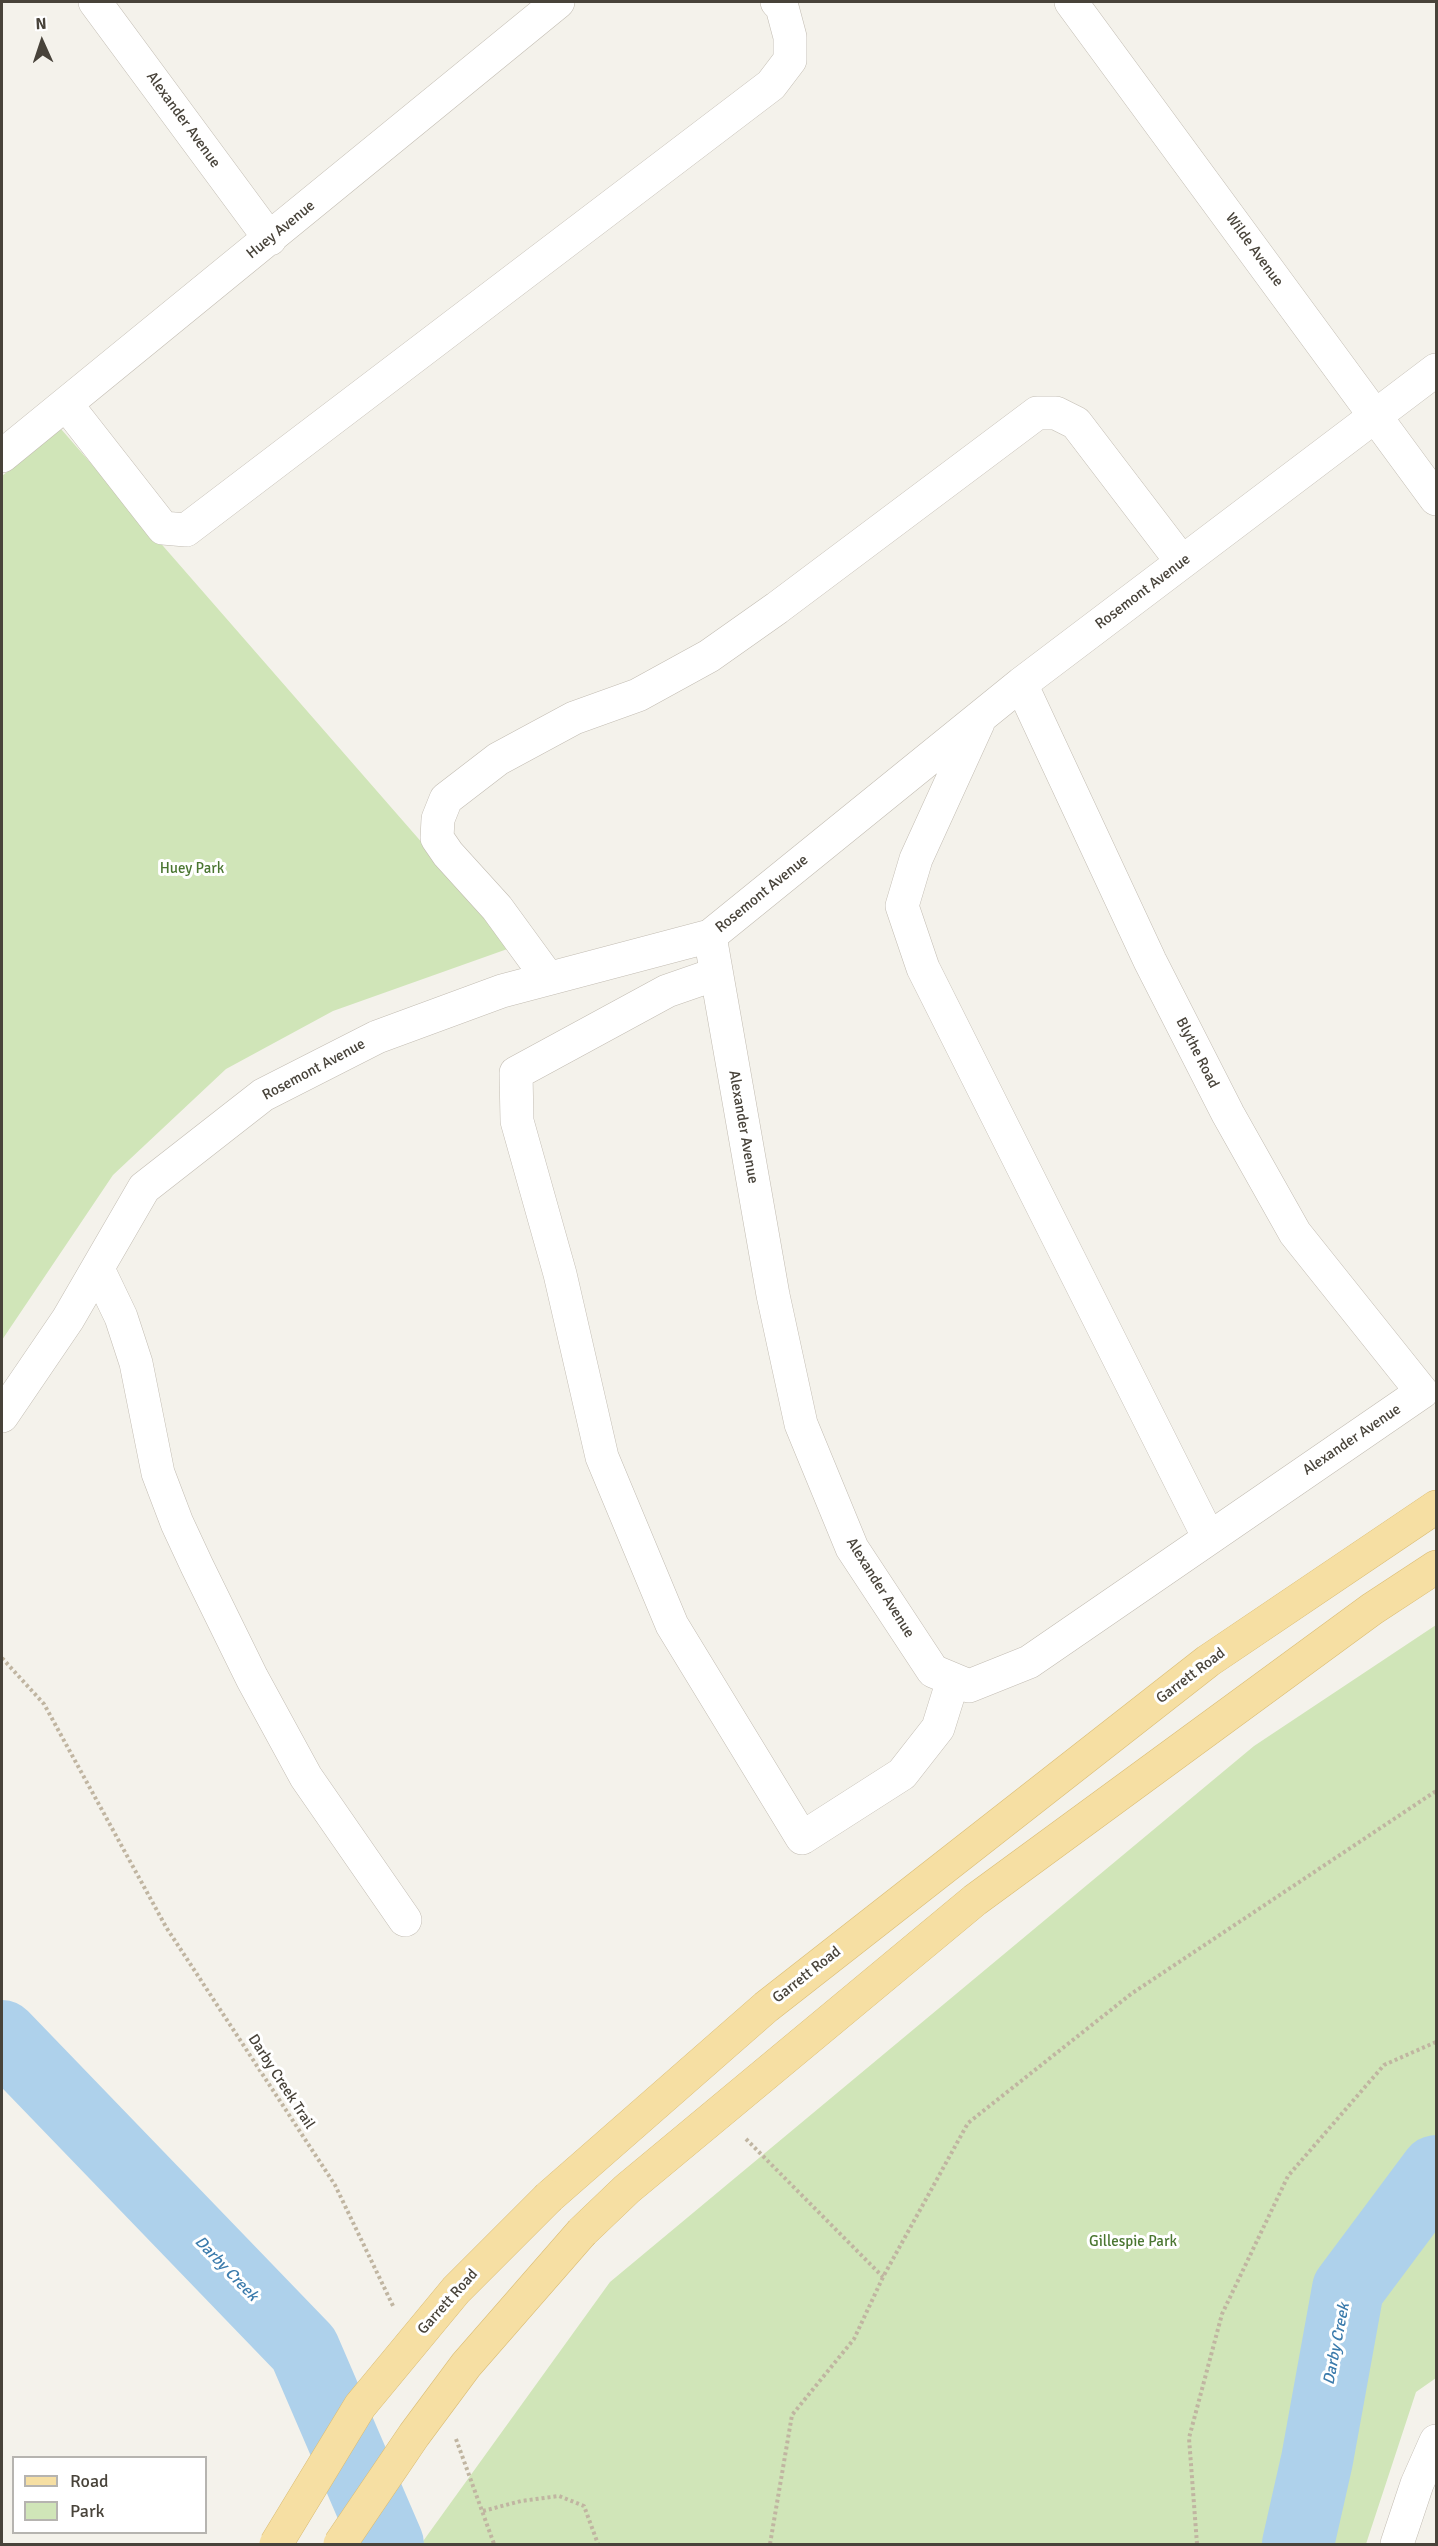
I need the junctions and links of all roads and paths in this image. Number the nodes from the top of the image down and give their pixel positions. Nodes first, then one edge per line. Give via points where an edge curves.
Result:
1 (95, 2) edge
2 (558, 2) edge
3 (777, 2) edge
4 (1071, 2) edge
5 (270, 239) junction
6 (1437, 370) edge
7 (66, 404) junction
8 (1376, 416) junction
9 (2, 456) edge
10 (1437, 499) edge
11 (1182, 562) junction
12 (1022, 684) junction
13 (982, 716) junction
14 (710, 936) junction
15 (716, 974) junction
16 (548, 978) junction
17 (98, 1269) junction
18 (1422, 1392) joint
19 (2, 1416) edge
20 (1437, 1507) edge
21 (1209, 1538) junction
22 (1437, 1566) edge
23 (2, 1658) edge
24 (952, 1680) junction
25 (1437, 1791) edge
26 (405, 1920) dead end
27 (1437, 2043) edge
28 (720, 2112) junction
29 (883, 2277) junction
30 (396, 2312) dead end
31 (451, 2428) dead end
32 (1437, 2440) edge
33 (483, 2511) junction
34 (276, 2544) edge
35 (340, 2544) edge
36 (494, 2544) edge
37 (598, 2544) edge
38 (770, 2544) edge
39 (1197, 2544) edge
40 (1398, 2544) edge

1 - 5 street, Alexander Avenue
2 - 5 street, Huey Avenue
3 - 7 street via 790,37 790,60 771,85 186,530 163,528
4 - 8 street, Wilde Avenue
5 - 7 street, Huey Avenue
6 - 8 street, Rosemont Avenue
7 - 9 street, Huey Avenue
8 - 10 street, Wilde Avenue
8 - 11 street, Rosemont Avenue
11 - 12 street, Rosemont Avenue
11 - 16 street via 1076,423 1056,413 1037,413 709,656 638,695 574,718 498,759 446,799 438,819 437,838 497,908
12 - 13 street, Rosemont Avenue
12 - 18 street, Blythe Road via 1150,961 1228,1114 1295,1233
13 - 14 street, Rosemont Avenue
13 - 21 street via 916,859 902,906 923,968
14 - 15 street, Alexander Avenue
14 - 16 street, Rosemont Avenue
15 - 24 street, Alexander Avenue via 772,1295 801,1424 852,1548 933,1671
15 - 24 street via 667,991 516,1073 517,1121 560,1274 602,1457 672,1625 802,1838 902,1774 938,1728
16 - 17 street, Rosemont Avenue via 378,1036 263,1095 144,1188
17 - 19 street, Rosemont Avenue
17 - 26 street via 121,1317 136,1363 158,1473 192,1555 306,1777
18 - 21 street, Alexander Avenue
20 - 34 main road, Garrett Road, bridge via 1208,1661 766,2007 549,2197 456,2290 360,2406
21 - 24 street, Alexander Avenue via 1029,1662 969,1686
22 - 28 main road via 1372,1609 975,1900
23 - 30 path, Darby Creek Trail via 44,1704 166,1927 335,2185
25 - 29 path via 1131,1994 968,2123
27 - 39 path via 1384,2065 1288,2176 1222,2314 1190,2438
28 - 29 path
28 - 35 main road, bridge via 582,2232 466,2365
29 - 38 path via 854,2338 792,2415
31 - 33 path
32 - 40 street via 1417,2484
33 - 36 path
33 - 37 path via 559,2496 584,2506

